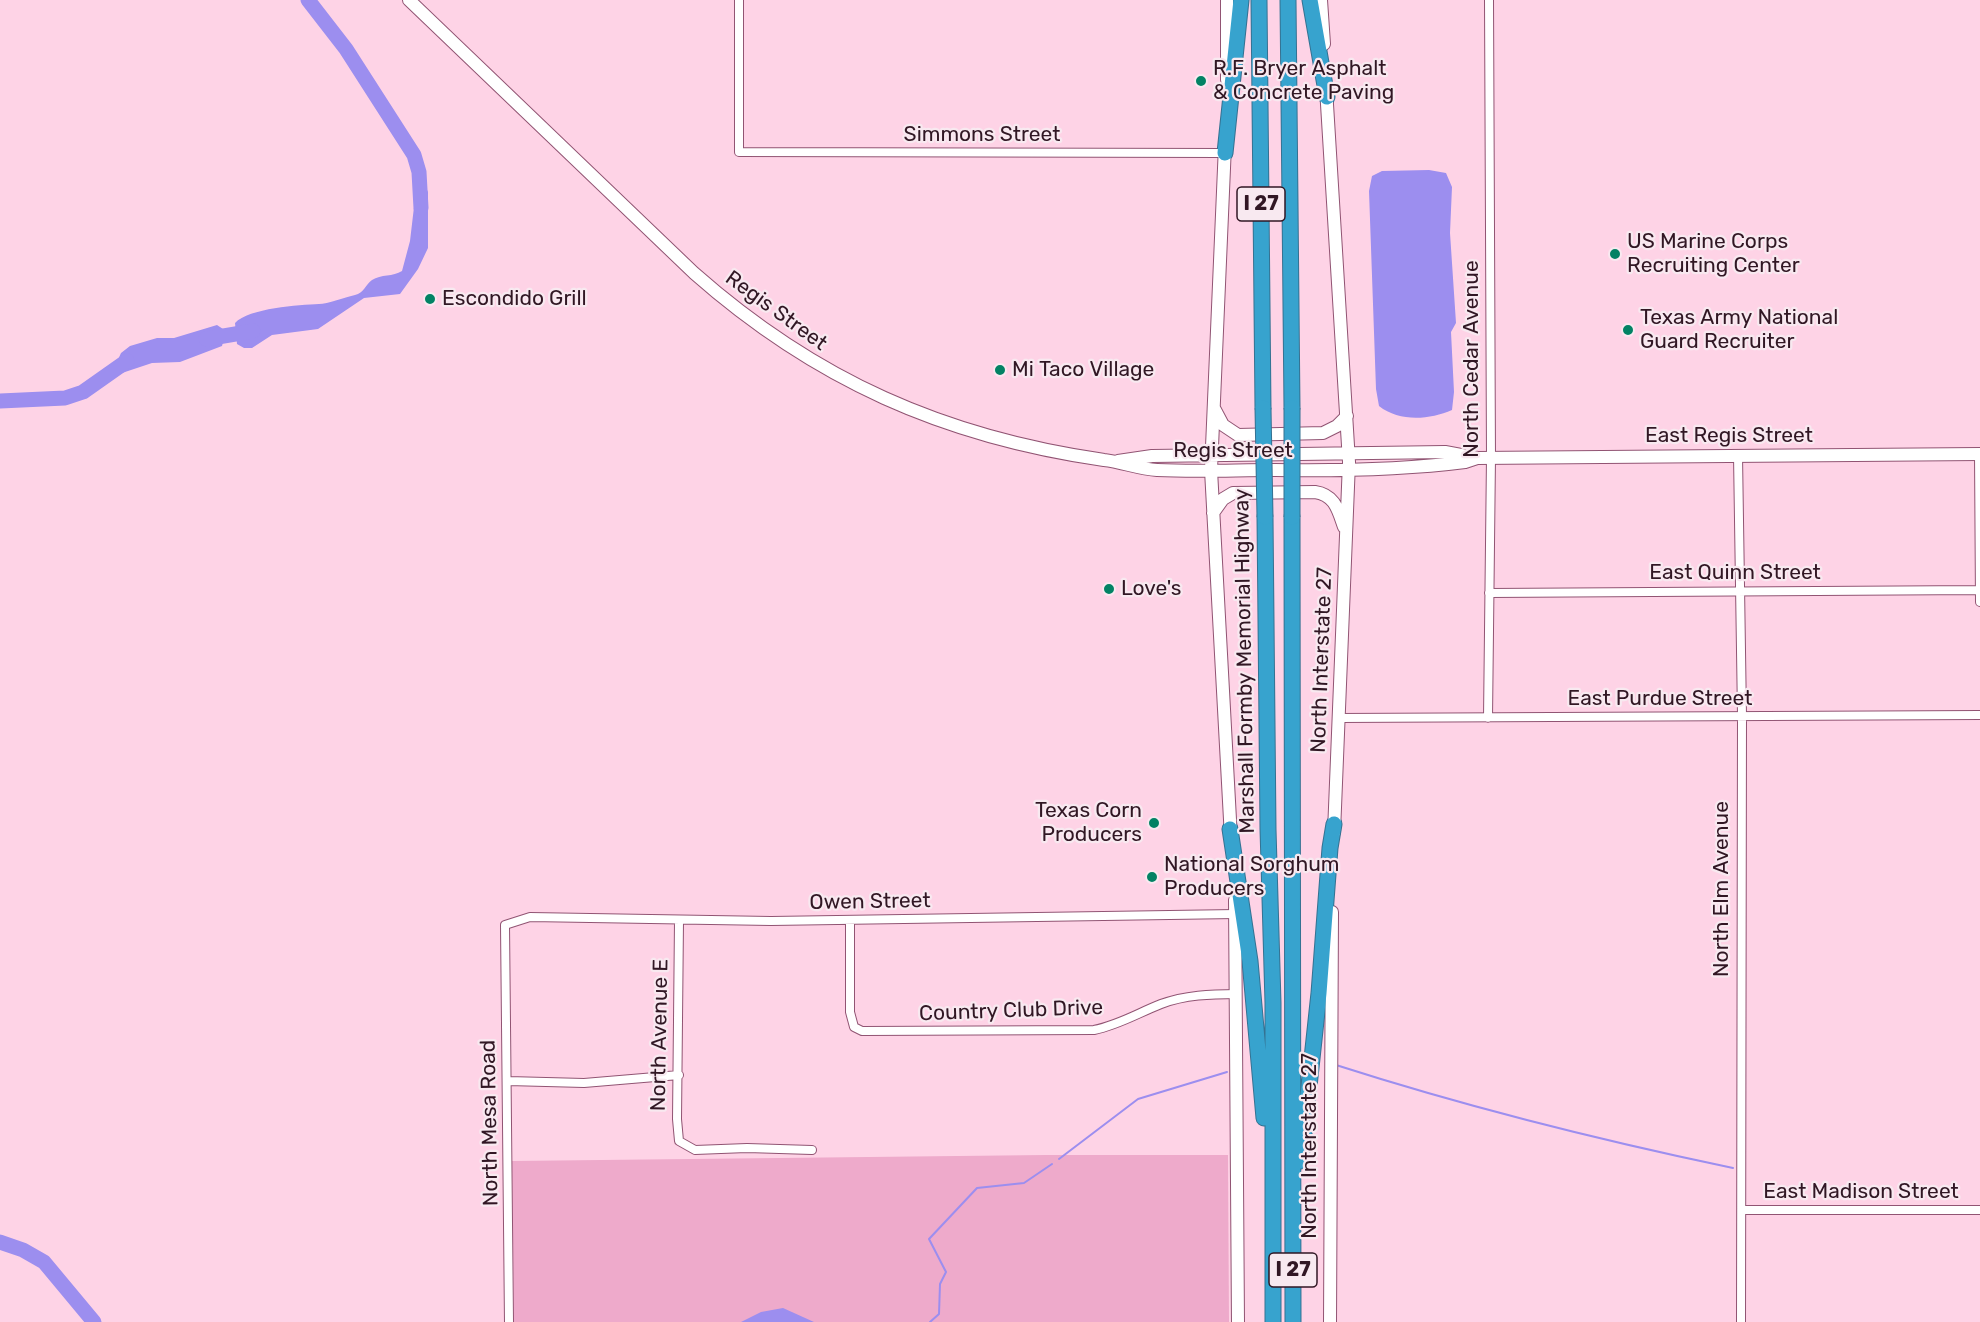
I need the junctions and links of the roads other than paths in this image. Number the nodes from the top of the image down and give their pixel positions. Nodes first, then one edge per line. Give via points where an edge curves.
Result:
1 (409, 0) edge
2 (739, 0) edge
3 (1227, 0) edge
4 (1241, 0) edge
5 (1259, 0) edge
6 (1288, 0) edge
7 (1310, 0) edge
8 (1321, 0) edge
9 (1489, 0) edge
10 (1326, 97) junction
11 (1225, 153) junction
12 (1213, 407) junction
13 (1347, 416) junction
14 (1349, 453) junction
15 (1980, 454) edge
16 (1211, 455) junction
17 (1738, 455) junction
18 (1491, 457) junction
19 (1477, 458) junction
20 (1117, 462) junction
21 (1211, 470) junction
22 (1349, 471) junction
23 (1213, 513) junction
24 (1346, 534) junction
25 (1980, 590) edge
26 (1739, 591) junction
27 (1489, 593) junction
28 (1980, 602) edge
29 (1980, 715) edge
30 (1742, 716) junction
31 (1339, 718) junction
32 (1488, 718) junction
33 (1334, 824) junction
34 (1230, 829) junction
35 (1236, 914) junction
36 (850, 920) junction
37 (679, 921) junction
38 (506, 925) joint
39 (1237, 994) junction
40 (679, 1075) junction
41 (508, 1081) junction
42 (812, 1150) dead end
43 (1742, 1210) junction
44 (1980, 1210) edge
45 (1292, 1217) junction
46 (509, 1322) edge
47 (1238, 1322) edge
48 (1272, 1322) edge
49 (1293, 1322) edge
50 (1330, 1322) edge
51 (1741, 1322) edge

1 - 20 main road, Regis Street via 703,281 759,327 811,361 874,395 967,431 1033,449
2 - 11 street, Simmons Street via 739,152
3 - 11 main road
4 - 11 highway
5 - 48 highway, Marshall Formby Memorial Highway / I 27, bridge via 1273,1038
6 - 45 highway, I 27, bridge via 1295,877
7 - 10 highway
8 - 10 main road, North Interstate 27
9 - 18 street, North Cedar Avenue
10 - 13 main road, North Interstate 27
11 - 12 main road
12 - 13 main road via 1223,425 1238,435 1323,433
12 - 16 main road
13 - 14 main road, North Interstate 27
14 - 16 main road, Regis Street
14 - 19 main road, East Regis Street via 1445,452
14 - 22 main road, North Interstate 27
15 - 17 main road, East Regis Street
15 - 25 street
16 - 20 main road, Regis Street via 1152,456
16 - 21 main road
17 - 18 main road, East Regis Street
17 - 26 street, North Elm Avenue
18 - 19 main road, East Regis Street
18 - 27 street, North Cedar Avenue
19 - 22 main road, East Regis Street via 1432,466
20 - 21 main road, Regis Street via 1158,470
21 - 22 main road, Regis Street
21 - 23 main road
22 - 24 main road, North Interstate 27
23 - 24 main road via 1223,499 1238,492 1324,494 1336,504
23 - 34 main road
24 - 31 main road, North Interstate 27
25 - 26 street, East Quinn Street
25 - 28 street
26 - 27 street, East Quinn Street
26 - 30 street, North Elm Avenue
27 - 32 street, North Cedar Avenue
29 - 30 street, East Purdue Street
30 - 32 street, East Purdue Street
30 - 43 street, North Elm Avenue
31 - 32 street, East Purdue Street
31 - 33 main road, North Interstate 27
33 - 45 highway via 1299,1182
33 - 50 main road, North Interstate 27
34 - 35 main road
34 - 48 highway via 1260,1056 1268,1302
35 - 36 street, Owen Street
35 - 39 main road
36 - 37 street, Owen Street
36 - 39 street, Country Club Drive via 850,1012 854,1027 870,1032 1094,1030 1177,1000
37 - 38 street, Owen Street via 530,917
37 - 40 street, North Avenue E
38 - 41 street, North Mesa Road
39 - 47 main road
40 - 41 street via 584,1083
40 - 42 street, North Avenue E via 677,1136 685,1146 695,1150
41 - 46 street, North Mesa Road
43 - 44 street, East Madison Street
43 - 51 street, North Elm Avenue
45 - 49 highway, I 27

